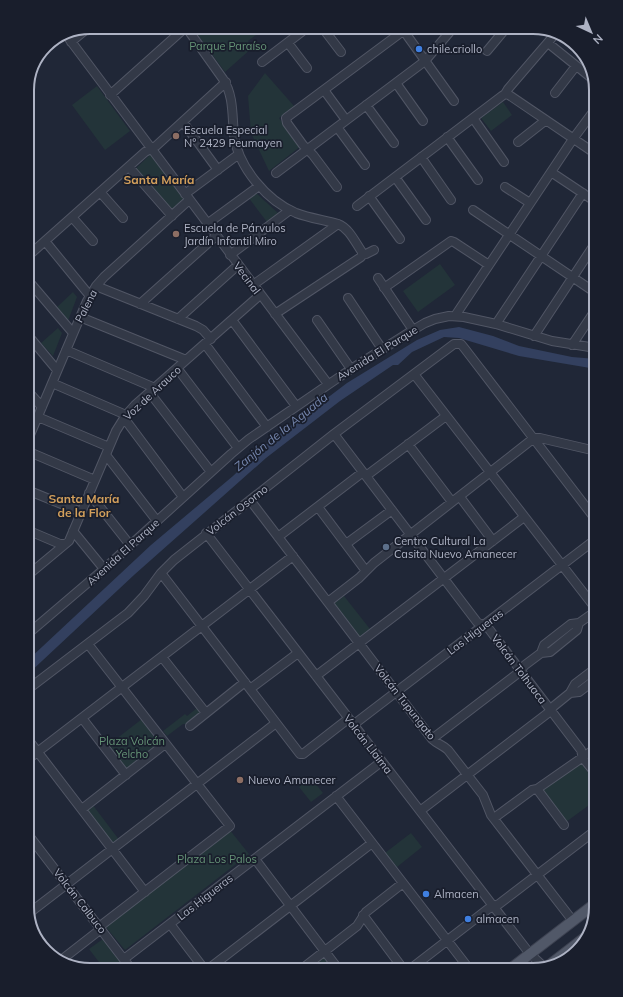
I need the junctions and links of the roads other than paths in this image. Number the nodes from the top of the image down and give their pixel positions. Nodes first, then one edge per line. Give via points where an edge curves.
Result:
1 (178, 34) edge
2 (191, 34) edge
3 (299, 34) edge
4 (327, 34) edge
5 (396, 34) edge
6 (405, 34) edge
7 (448, 34) edge
8 (501, 34) edge
9 (552, 38) edge
10 (69, 39) edge
11 (288, 42) junction
12 (548, 43) junction
13 (487, 51) dead end
14 (341, 52) dead end
15 (262, 62) dead end
16 (425, 62) junction
17 (576, 66) junction
18 (307, 68) dead end
19 (587, 74) edge
20 (226, 82) junction
21 (396, 83) junction
22 (324, 90) junction
23 (555, 93) dead end
24 (505, 94) junction
25 (110, 95) junction
26 (454, 102) dead end
27 (366, 105) junction
28 (589, 117) edge
29 (473, 118) junction
30 (346, 120) junction
31 (546, 120) junction
32 (423, 121) dead end
33 (183, 122) junction
34 (337, 127) junction
35 (447, 137) junction
36 (573, 138) junction
37 (518, 142) dead end
38 (394, 143) dead end
39 (151, 149) junction
40 (589, 149) edge
41 (308, 150) junction
42 (239, 154) junction
43 (421, 157) junction
44 (504, 162) dead end
45 (365, 165) dead end
46 (129, 167) junction
47 (218, 170) junction
48 (551, 172) junction
49 (276, 173) dead end
50 (395, 177) junction
51 (478, 180) dead end
52 (260, 186) junction
53 (336, 187) dead end
54 (505, 187) dead end
55 (100, 192) junction
56 (583, 193) junction
57 (369, 196) junction
58 (187, 197) junction
59 (589, 197) edge
60 (451, 200) dead end
61 (530, 203) junction
62 (357, 206) dead end
63 (290, 210) junction
64 (472, 210) dead end
65 (172, 216) junction
66 (72, 217) junction
67 (123, 218) dead end
68 (426, 220) dead end
69 (207, 224) junction
70 (338, 224) junction
71 (510, 234) junction
72 (216, 236) junction
73 (400, 239) dead end
74 (44, 241) junction
75 (93, 241) dead end
76 (34, 250) edge
77 (374, 250) dead end
78 (589, 253) edge
79 (362, 254) junction
80 (230, 255) junction
81 (541, 256) junction
82 (238, 265) junction
83 (488, 266) junction
84 (573, 277) junction
85 (378, 278) dead end
86 (253, 285) junction
87 (34, 286) edge
88 (96, 286) junction
89 (384, 288) junction
90 (589, 288) edge
91 (260, 295) junction
92 (90, 296) junction
93 (348, 298) dead end
94 (140, 304) junction
95 (275, 314) junction
96 (455, 316) junction
97 (80, 318) junction
98 (178, 319) junction
99 (589, 319) edge
100 (232, 320) junction
101 (317, 320) dead end
102 (496, 324) junction
103 (413, 330) junction
104 (73, 333) junction
105 (534, 336) junction
106 (208, 341) junction
107 (34, 342) edge
108 (572, 345) junction
109 (589, 347) edge
110 (382, 349) junction
111 (66, 350) junction
112 (186, 360) junction
113 (178, 368) junction
114 (351, 369) junction
115 (57, 370) junction
116 (414, 374) junction
117 (52, 383) junction
118 (328, 384) junction
119 (152, 391) junction
120 (34, 398) edge
121 (296, 406) junction
122 (42, 408) junction
123 (125, 416) junction
124 (446, 416) junction
125 (38, 417) junction
126 (34, 426) edge
127 (267, 426) junction
128 (334, 434) junction
129 (534, 438) junction
130 (408, 444) junction
131 (109, 447) junction
132 (238, 448) junction
133 (589, 449) edge
134 (34, 454) edge
135 (106, 455) junction
136 (211, 472) junction
137 (490, 473) junction
138 (365, 474) junction
139 (95, 480) junction
140 (34, 493) edge
141 (89, 493) junction
142 (183, 497) junction
143 (460, 497) junction
144 (250, 500) junction
145 (452, 502) junction
146 (318, 507) junction
147 (392, 510) junction
148 (589, 511) edge
149 (81, 512) junction
150 (524, 517) junction
151 (157, 521) junction
152 (73, 531) junction
153 (34, 533) edge
154 (206, 533) junction
155 (411, 534) junction
156 (278, 537) junction
157 (493, 541) junction
158 (64, 544) junction
159 (346, 544) junction
160 (130, 545) junction
161 (589, 545) edge
162 (293, 556) junction
163 (562, 566) junction
164 (104, 569) junction
165 (34, 570) edge
166 (366, 571) junction
167 (161, 572) junction
168 (444, 578) junction
169 (249, 589) junction
170 (589, 601) edge
171 (328, 602) junction
172 (589, 615) edge
173 (202, 626) junction
174 (483, 626) junction
175 (34, 629) edge
176 (359, 643) junction
177 (88, 644) junction
178 (298, 653) junction
179 (162, 657) junction
180 (520, 670) junction
181 (589, 673) edge
182 (316, 676) junction
183 (589, 684) edge
184 (34, 685) edge
185 (248, 686) junction
186 (122, 688) junction
187 (396, 692) junction
188 (570, 693) junction
189 (550, 710) junction
190 (206, 713) junction
191 (82, 718) junction
192 (351, 722) junction
193 (276, 723) junction
194 (190, 726) dead end
195 (432, 739) junction
196 (165, 744) junction
197 (34, 747) edge
198 (38, 752) junction
199 (589, 753) edge
200 (34, 755) edge
201 (583, 758) junction
202 (381, 762) junction
203 (589, 765) edge
204 (468, 774) junction
205 (126, 775) junction
206 (197, 784) junction
207 (537, 789) junction
208 (336, 796) junction
209 (82, 809) junction
210 (420, 811) junction
211 (494, 818) junction
212 (564, 825) dead end
213 (589, 835) edge
214 (34, 842) edge
215 (372, 843) junction
216 (112, 849) junction
217 (255, 859) junction
218 (537, 875) junction
219 (403, 883) junction
220 (67, 884) junction
221 (145, 892) junction
222 (290, 906) junction
223 (494, 906) junction
224 (34, 909) edge
225 (589, 909) edge
226 (363, 915) junction
227 (572, 921) junction
228 (170, 924) junction
229 (100, 928) junction
230 (447, 940) junction
231 (571, 948) edge
232 (325, 951) junction
233 (530, 954) junction
234 (562, 955) edge
235 (65, 957) edge
236 (124, 959) junction
237 (540, 962) edge
238 (127, 963) edge
239 (201, 963) edge
240 (215, 963) edge
241 (309, 963) edge
242 (334, 963) edge
243 (399, 963) edge
244 (418, 963) edge
245 (465, 963) edge
246 (518, 963) edge

1 - 25 street
2 - 20 street
3 - 11 street
4 - 14 street
5 - 22 street
6 - 16 street
7 - 16 street
8 - 13 street
9 - 12 street
10 - 25 street, Vecinal
11 - 15 street
11 - 18 street
12 - 17 street
12 - 24 street
16 - 21 street
16 - 26 street
17 - 19 street
17 - 23 street
20 - 33 street
20 - 42 street via 230,92 234,135
21 - 27 street
21 - 32 street
22 - 30 street
22 - 41 street via 286,120
24 - 29 street
24 - 31 street
25 - 39 street, Vecinal
27 - 30 street
27 - 38 street
28 - 36 street
29 - 35 street
29 - 44 street
30 - 34 street
31 - 36 street
31 - 37 street
33 - 39 street
33 - 47 street
34 - 41 street
34 - 45 street
35 - 43 street
35 - 51 street
36 - 40 street
36 - 48 street
39 - 46 street
39 - 58 street, Vecinal
41 - 49 street
41 - 53 street
42 - 47 street, Palena
42 - 52 street
43 - 50 street
43 - 60 street
46 - 55 street
46 - 65 street
47 - 58 street, Palena
48 - 56 street
48 - 61 street
50 - 57 street
50 - 68 street
52 - 63 street
52 - 69 street
54 - 61 street
55 - 66 street
55 - 67 street
56 - 59 street
56 - 81 street
57 - 62 street
57 - 73 street
58 - 65 street, Palena
58 - 69 street, Vecinal
61 - 71 street
63 - 70 street
63 - 80 street
64 - 71 street
65 - 88 street, Palena
66 - 74 street
66 - 75 street
69 - 72 street, Vecinal
70 - 79 street via 347,230
70 - 86 street
71 - 81 street
71 - 83 street
72 - 80 street, Vecinal
72 - 94 street
74 - 76 street
74 - 92 street
77 - 79 street
78 - 84 street
79 - 95 street
80 - 82 street, Vecinal
81 - 84 street
81 - 102 street
82 - 86 street, Vecinal
82 - 98 street
83 - 89 street via 451,241
83 - 96 street
84 - 90 street
84 - 105 street
85 - 89 street
86 - 91 street, Vecinal
87 - 104 street
88 - 92 street, Palena
88 - 94 street
89 - 103 street
91 - 95 street, Vecinal
91 - 100 street, Voz de Arauco
92 - 97 street, Palena
93 - 110 street
94 - 98 street
95 - 118 street, Vecinal
96 - 102 street, Avenida El Parque
96 - 103 street, Avenida El Parque via 435,319
97 - 104 street, Palena
97 - 112 street
98 - 106 street via 200,328
99 - 108 street
100 - 106 street, Voz de Arauco
100 - 121 street
101 - 114 street
102 - 105 street, Avenida El Parque
103 - 110 street, Avenida El Parque
104 - 111 street, Palena
105 - 108 street, Avenida El Parque
106 - 112 street, Voz de Arauco
106 - 127 street
107 - 115 street
108 - 109 street, Avenida El Parque
110 - 114 street, Avenida El Parque
111 - 115 street, Palena
111 - 119 street
112 - 113 street, Voz de Arauco
113 - 119 street, Voz de Arauco
113 - 132 street
114 - 118 street, Avenida El Parque
115 - 117 street, Palena
116 - 124 street
116 - 128 street, Volcán Osorno
116 - 129 street, Volcán Osorno via 452,345 463,346
117 - 122 street, Palena
117 - 123 street
118 - 121 street, Avenida El Parque
119 - 123 street, Voz de Arauco
119 - 136 street
120 - 122 street
121 - 127 street, Avenida El Parque
122 - 125 street, Palena
123 - 131 street, Voz de Arauco
123 - 142 street
124 - 130 street
124 - 137 street
125 - 126 street, Palena
125 - 131 street
127 - 132 street, Avenida El Parque
128 - 138 street, Volcán Tolhuaca
128 - 144 street, Volcán Osorno
129 - 133 street
129 - 137 street
129 - 148 street
130 - 138 street
130 - 145 street
131 - 135 street, Voz de Arauco
132 - 136 street, Avenida El Parque
134 - 139 street
135 - 139 street, Voz de Arauco
135 - 151 street
136 - 142 street, Avenida El Parque
137 - 143 street
137 - 150 street
138 - 146 street
138 - 147 street, Volcán Tolhuaca
139 - 141 street, Voz de Arauco
140 - 149 street
141 - 149 street, Voz de Arauco
141 - 160 street
142 - 151 street, Avenida El Parque
143 - 145 street
143 - 157 street
144 - 154 street, Volcán Osorno
144 - 156 street, Volcán Tupungato
145 - 155 street
146 - 156 street
146 - 159 street
147 - 155 street, Volcán Tolhuaca
147 - 159 street
149 - 152 street, Voz de Arauco
150 - 157 street
150 - 163 street
151 - 160 street, Avenida El Parque
152 - 158 street, Voz de Arauco via 69,541
152 - 164 street
153 - 158 street
154 - 167 street, Volcán Osorno
154 - 169 street, Volcán Llaima
155 - 166 street
155 - 168 street, Volcán Tolhuaca
156 - 162 street, Volcán Tupungato
157 - 168 street
158 - 165 street, Voz de Arauco
159 - 166 street
160 - 164 street, Avenida El Parque
161 - 163 street, Las Higueras
162 - 169 street
162 - 171 street, Volcán Tupungato
163 - 170 street
163 - 174 street, Las Higueras
164 - 175 street, Avenida El Parque
166 - 171 street
167 - 173 street
167 - 177 street, Volcán Osorno via 128,613
168 - 174 street, Volcán Tolhuaca via 477,622
168 - 176 street
169 - 173 street
169 - 178 street, Volcán Llaima
171 - 176 street, Volcán Tupungato
172 - 180 street via 579,623 577,630 550,652 541,653
173 - 179 street
173 - 185 street
174 - 180 street, Volcán Tolhuaca via 489,629
174 - 187 street, Las Higueras
176 - 182 street
176 - 187 street, Volcán Tupungato
177 - 184 street, Volcán Osorno
177 - 186 street
178 - 182 street, Volcán Llaima
178 - 185 street
179 - 186 street
179 - 190 street
180 - 189 street, Volcán Tolhuaca
180 - 195 street
181 - 188 street via 575,684
182 - 192 street, Volcán Llaima
183 - 188 street via 579,692
185 - 190 street
185 - 193 street
186 - 191 street
186 - 196 street
187 - 192 street, Las Higueras
187 - 195 street, Volcán Tupungato
188 - 189 street
189 - 201 street, Volcán Tolhuaca via 581,750
189 - 204 street
190 - 194 street
191 - 198 street
191 - 205 street
192 - 193 street, Las Higueras via 301,754
192 - 202 street, Volcán Llaima
193 - 206 street
195 - 204 street, Volcán Tupungato via 444,746
196 - 205 street
196 - 206 street
197 - 198 street
198 - 200 street
198 - 209 street
199 - 201 street
201 - 203 street, Volcán Tolhuaca
201 - 207 street
202 - 208 street, Las Higueras
202 - 210 street, Volcán Llaima
204 - 210 street
204 - 211 street, Volcán Tupungato via 483,795
205 - 209 street
206 - 216 street
206 - 221 street via 230,826
207 - 211 street
207 - 212 street
208 - 215 street
208 - 217 street, Las Higueras
209 - 216 street
210 - 223 street, Volcán Llaima
211 - 218 street, Volcán Tupungato
213 - 218 street
214 - 220 street, Volcán Calbuco
215 - 219 street
215 - 222 street
216 - 220 street
216 - 221 street
217 - 222 street
217 - 228 street, Las Higueras
218 - 223 street
218 - 227 street, Volcán Tupungato
219 - 226 street
219 - 230 street
220 - 224 street
220 - 229 street, Volcán Calbuco
221 - 229 street
222 - 232 street
222 - 240 street
223 - 230 street
223 - 233 street, Volcán Llaima
225 - 227 main road
226 - 232 street via 357,926
226 - 243 street
227 - 233 main road
228 - 236 street, Las Higueras
228 - 239 street
229 - 235 street
229 - 236 street, Volcán Calbuco
230 - 244 street
230 - 245 street
231 - 234 main road
232 - 241 street
232 - 242 street
233 - 237 street, Volcán Llaima
233 - 246 main road
236 - 238 street, Volcán Calbuco

